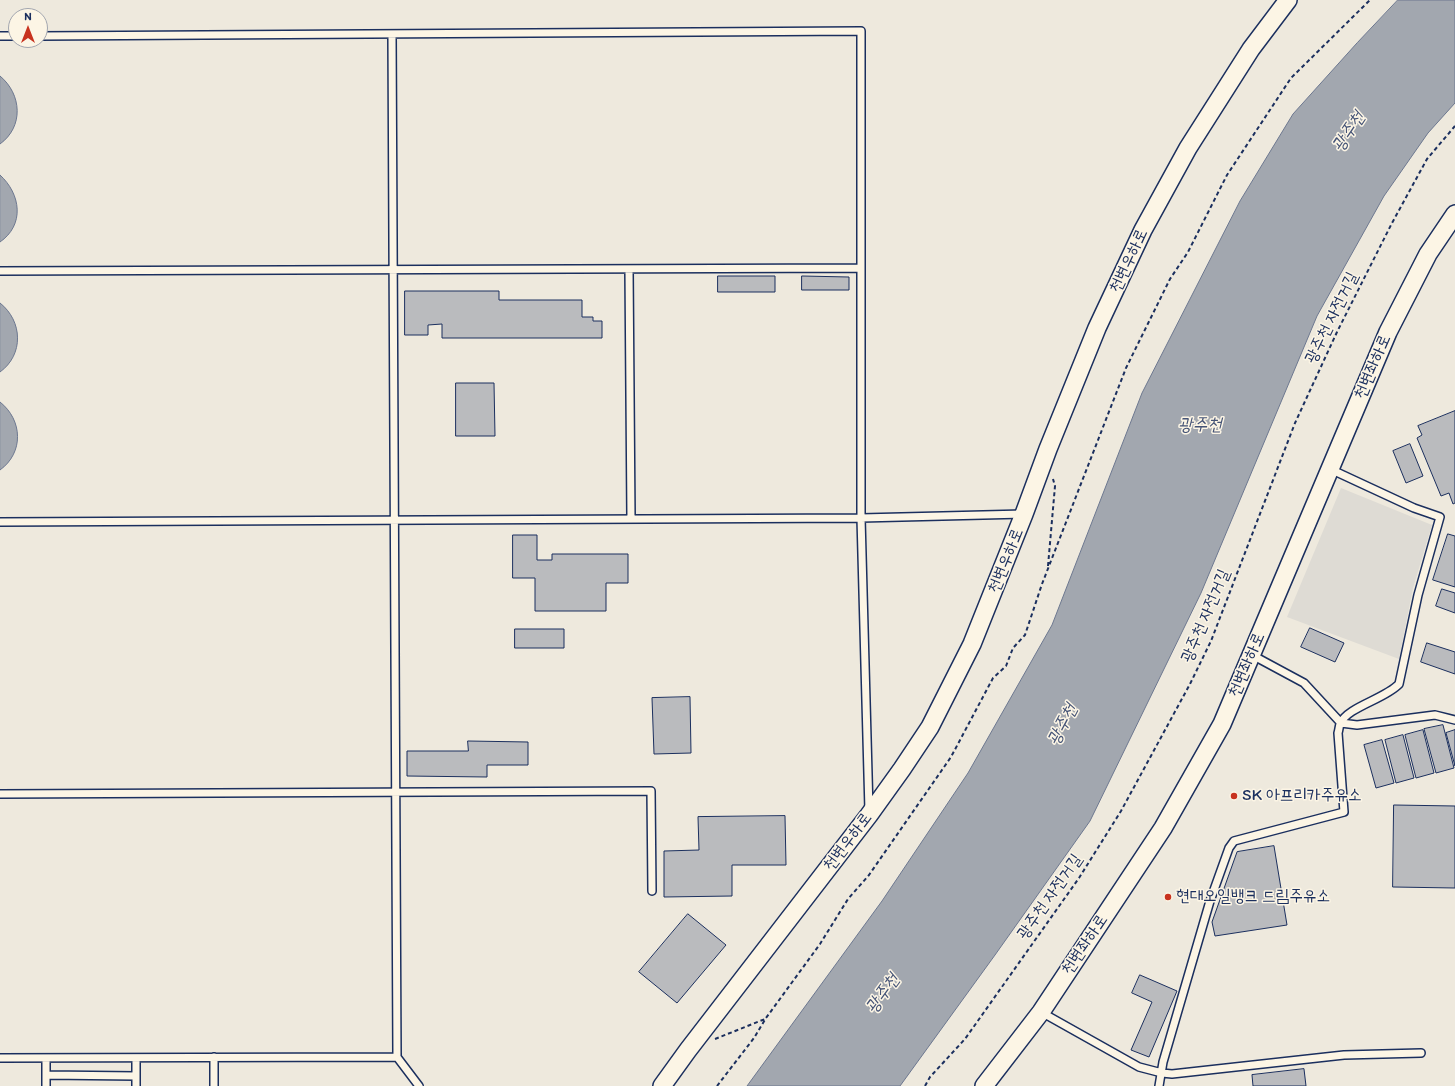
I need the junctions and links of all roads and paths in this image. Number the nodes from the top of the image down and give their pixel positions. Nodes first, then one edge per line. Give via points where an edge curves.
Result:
1 (1288, 0) edge
2 (1370, 0) edge
3 (392, 34) junction
4 (48, 36) edge
5 (1455, 126) edge
6 (1455, 214) edge
7 (861, 268) junction
8 (629, 269) junction
9 (393, 270) junction
10 (0, 271) edge
11 (1330, 469) junction
12 (1053, 479) dead end
13 (1024, 514) junction
14 (861, 518) junction
15 (631, 519) junction
16 (394, 520) junction
17 (0, 522) edge
18 (1048, 569) junction
19 (1251, 655) junction
20 (1455, 720) edge
21 (1341, 723) junction
22 (396, 792) junction
23 (0, 794) edge
24 (869, 815) junction
25 (652, 891) dead end
26 (1041, 1012) junction
27 (766, 1018) junction
28 (709, 1042) dead end
29 (1421, 1053) dead end
30 (214, 1057) junction
31 (397, 1057) junction
32 (0, 1058) edge
33 (46, 1058) junction
34 (136, 1058) junction
35 (1162, 1073) junction
36 (46, 1075) junction
37 (136, 1076) junction
38 (46, 1086) edge
39 (136, 1086) edge
40 (214, 1086) edge
41 (419, 1086) edge
42 (662, 1086) edge
43 (717, 1086) edge
44 (925, 1086) edge
45 (984, 1086) edge
46 (1159, 1086) edge

1 - 13 street, 천변우하로 via 1251,50 1188,148 1143,230 1094,336
2 - 18 path via 1291,78 1228,175 1188,252 1170,279 1126,368
3 - 4 lane
3 - 7 lane via 861,31
3 - 9 lane
5 - 44 path, 광주천 자전거길 via 1428,159 1336,332 1296,423 1211,641 1121,811 1079,878 966,1039 930,1077
6 - 11 street, 천변좌하로 via 1428,254 1388,332
7 - 8 lane
7 - 14 lane
8 - 9 lane
8 - 15 lane
9 - 10 lane
9 - 16 lane
11 - 19 street, 천변좌하로
11 - 21 lane via 1414,508 1440,517 1418,595 1399,684 1393,690 1350,712
12 - 18 path via 1055,486
13 - 14 lane
13 - 24 street, 천변우하로 via 972,644 930,727
14 - 15 lane
14 - 24 lane
15 - 16 lane
16 - 17 lane
16 - 22 lane
18 - 27 path via 1025,635 1013,648 1006,666 993,678 952,757 869,875 848,899 820,944
19 - 21 lane via 1304,682
19 - 26 street, 천변좌하로 via 1222,724 1163,828
20 - 21 lane via 1435,715 1357,725
21 - 35 lane via 1338,733 1344,812 1234,841 1229,848 1210,901
22 - 23 lane
22 - 25 lane via 651,791
22 - 31 lane
24 - 42 street, 천변우하로
26 - 35 lane via 1138,1067
26 - 45 street, 천변좌하로
27 - 28 path
27 - 43 path
29 - 35 lane via 1344,1055
30 - 31 lane
30 - 34 lane
30 - 40 lane
31 - 41 lane
32 - 33 lane
33 - 34 lane
33 - 36 lane
34 - 37 lane
35 - 46 lane
36 - 37 lane
36 - 38 lane
37 - 39 lane

